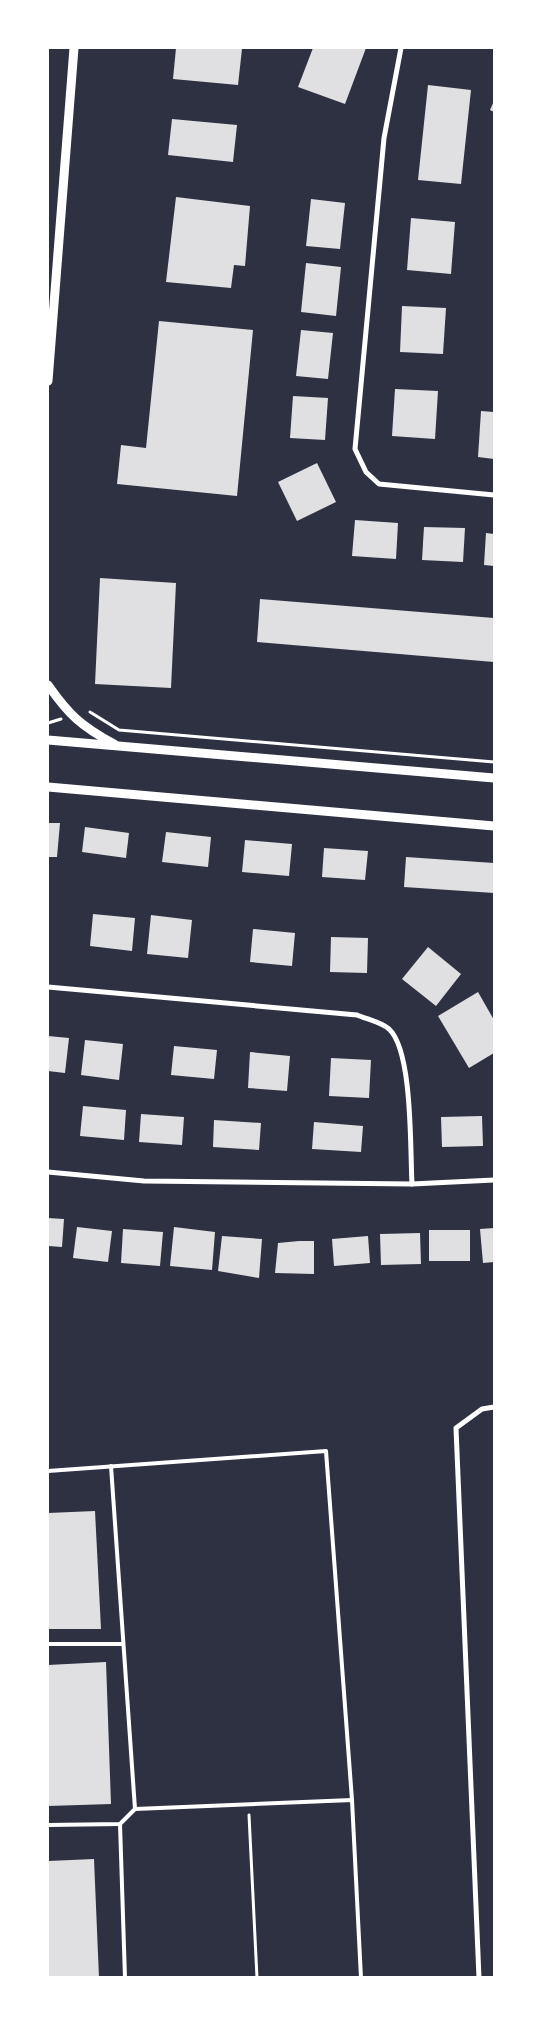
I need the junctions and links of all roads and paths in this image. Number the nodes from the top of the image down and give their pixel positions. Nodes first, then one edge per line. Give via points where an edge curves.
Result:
1 (74, 48) edge
2 (400, 48) edge
3 (48, 381) edge
4 (494, 495) edge
5 (48, 685) edge
6 (71, 716) junction
7 (48, 723) edge
8 (48, 740) edge
9 (118, 746) junction
10 (494, 762) edge
11 (494, 778) edge
12 (48, 787) edge
13 (494, 826) edge
14 (48, 987) edge
15 (48, 1172) edge
16 (494, 1180) edge
17 (412, 1184) junction
18 (494, 1407) edge
19 (111, 1466) junction
20 (48, 1471) edge
21 (48, 1644) edge
22 (123, 1644) junction
23 (352, 1800) junction
24 (135, 1809) junction
25 (249, 1815) dead end
26 (120, 1824) junction
27 (48, 1825) edge
28 (125, 1978) edge
29 (257, 1978) edge
30 (361, 1978) edge
31 (478, 1978) edge

1 - 3 street
2 - 4 street via 384,138 354,449 366,472 379,484
5 - 6 street
6 - 7 path
6 - 9 street via 88,730
6 - 10 path via 86,710 119,730
8 - 9 street
9 - 11 street
12 - 13 street
14 - 17 street via 357,1015 388,1028 398,1042 407,1078
15 - 17 street via 144,1181
16 - 17 street
18 - 31 street via 482,1409 456,1428
19 - 20 lane
19 - 22 lane
19 - 23 lane via 326,1452
21 - 22 lane
22 - 24 lane
23 - 24 lane
23 - 30 lane
24 - 26 lane
25 - 29 path
26 - 27 lane
26 - 28 lane

